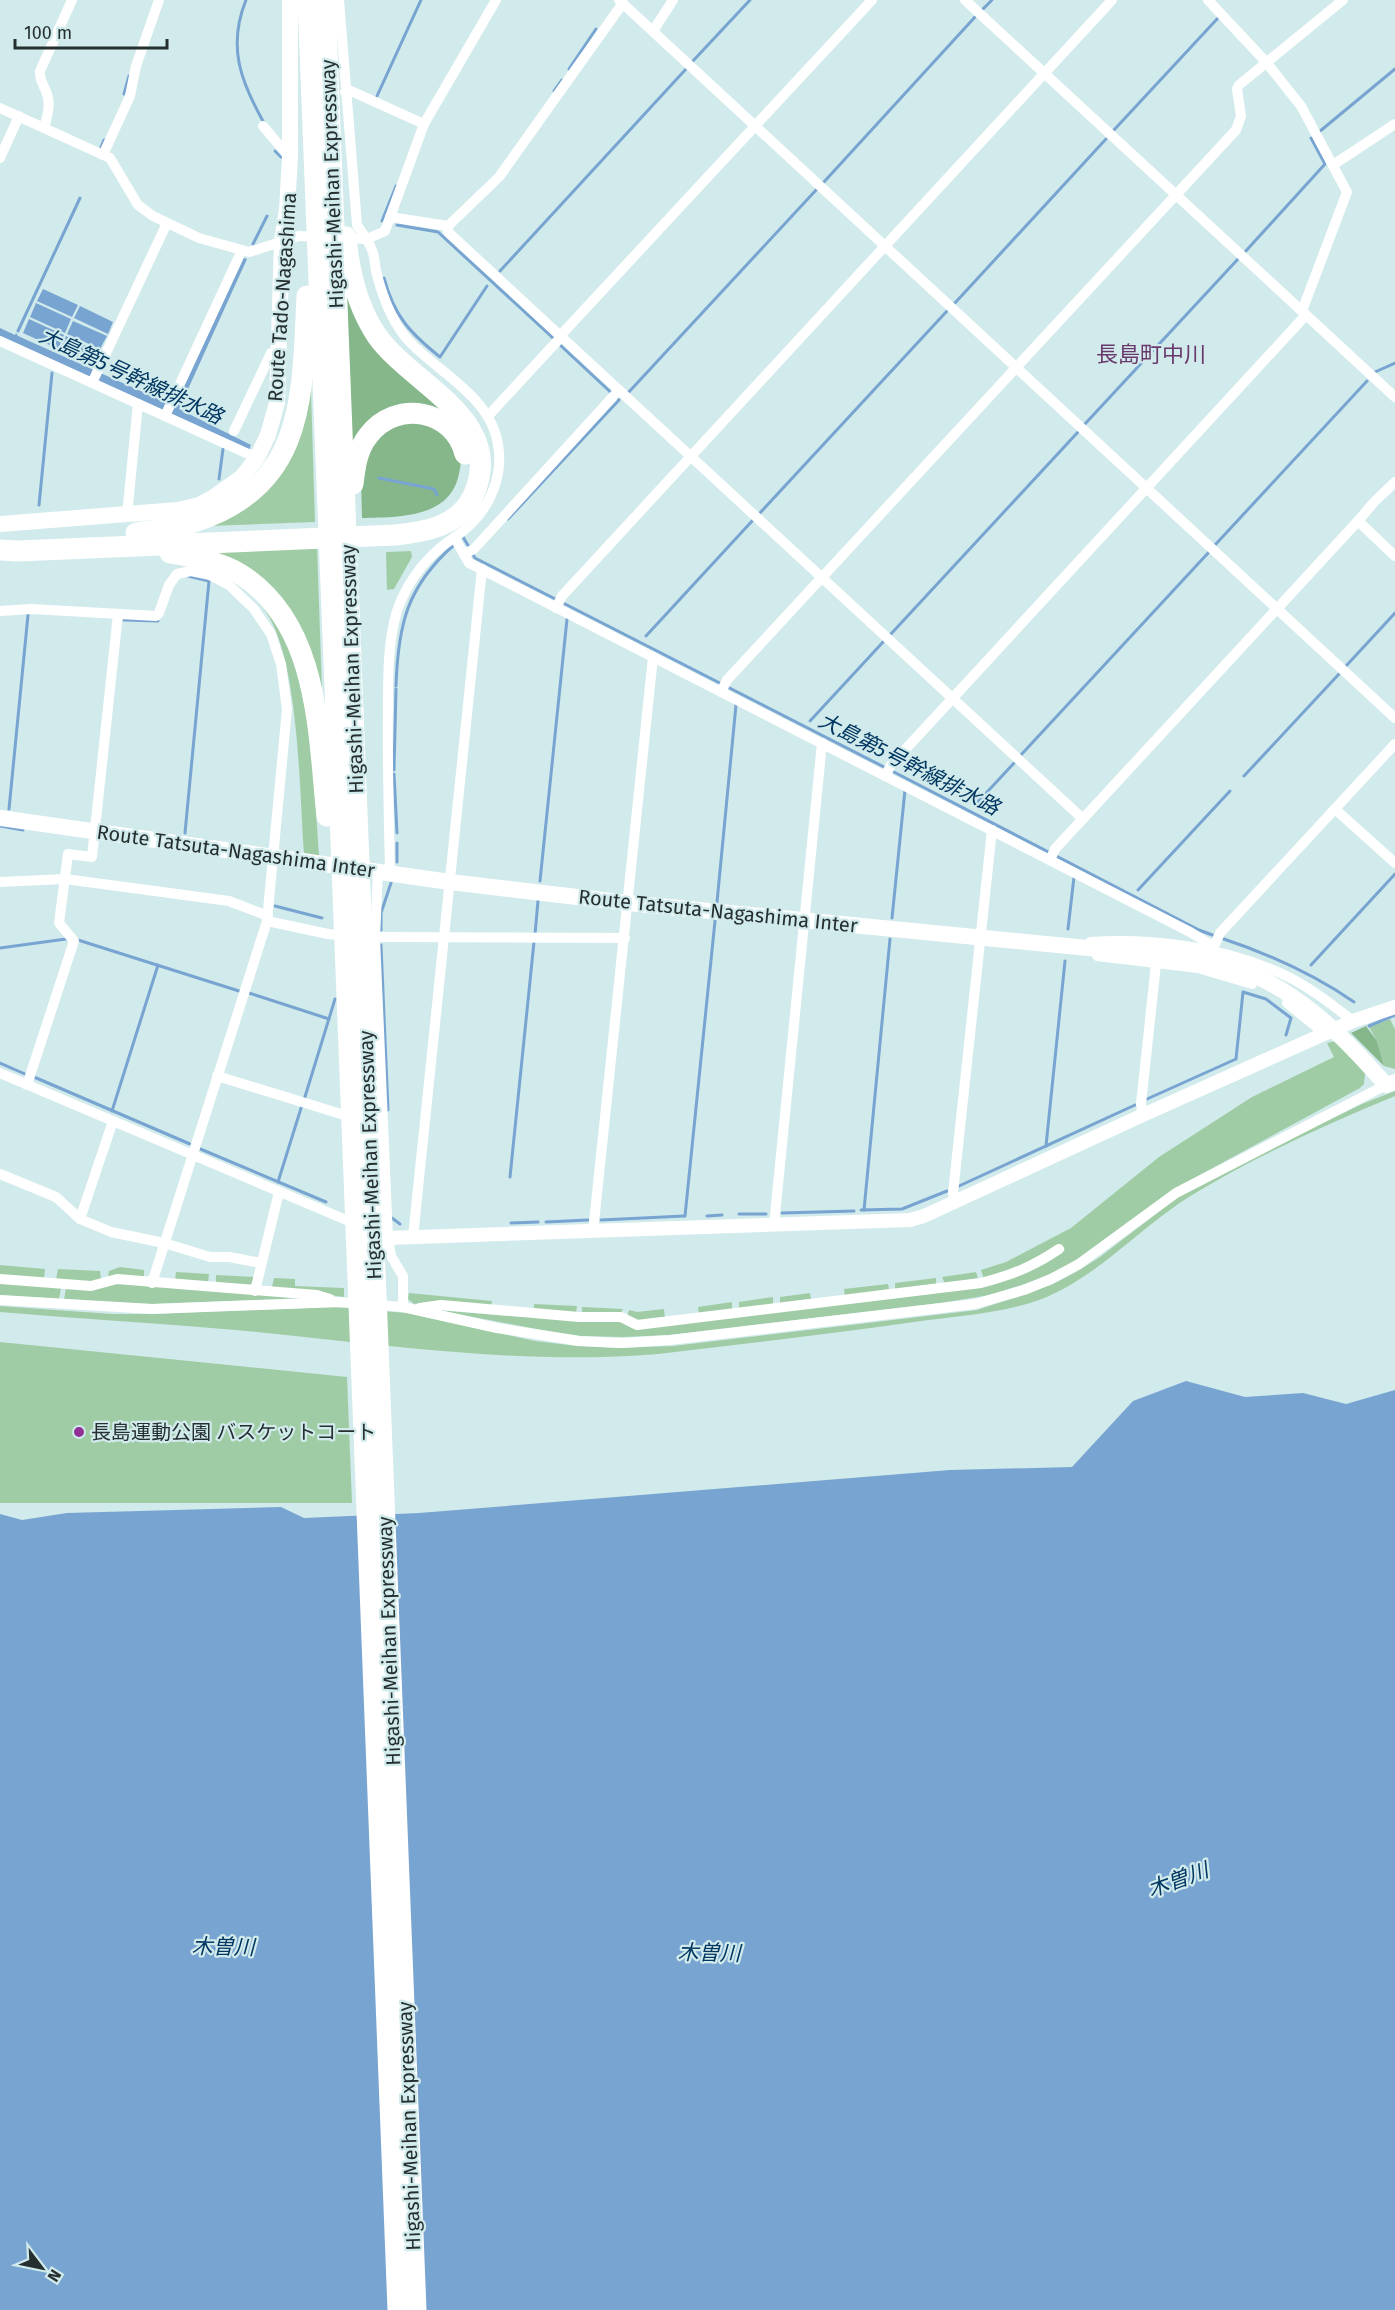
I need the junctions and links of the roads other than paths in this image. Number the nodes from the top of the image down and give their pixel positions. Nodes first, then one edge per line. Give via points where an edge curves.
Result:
1 (72, 0) edge
2 (159, 0) edge
3 (290, 0) edge
4 (308, 0) edge
5 (325, 0) edge
6 (339, 0) edge
7 (496, 0) edge
8 (673, 0) edge
9 (872, 0) edge
10 (965, 0) edge
11 (1112, 0) edge
12 (1208, 0) edge
13 (1343, 0) edge
14 (621, 2) edge
15 (318, 28) junction
16 (653, 31) junction
17 (1266, 62) junction
18 (1044, 74) junction
19 (290, 82) junction
20 (345, 86) junction
21 (0, 108) edge
22 (19, 116) junction
23 (424, 124) junction
24 (1395, 124) edge
25 (262, 126) dead end
26 (755, 126) junction
27 (44, 128) junction
28 (103, 155) junction
29 (0, 158) edge
30 (290, 158) junction
31 (1333, 165) junction
32 (1175, 195) junction
33 (390, 217) junction
34 (167, 223) junction
35 (448, 226) junction
36 (367, 239) junction
37 (282, 241) junction
38 (885, 246) junction
39 (242, 250) junction
40 (321, 270) junction
41 (1304, 313) junction
42 (558, 339) junction
43 (0, 341) edge
44 (279, 353) junction
45 (1016, 367) junction
46 (93, 382) junction
47 (616, 394) junction
48 (1395, 397) edge
49 (138, 404) junction
50 (166, 416) junction
51 (488, 416) junction
52 (234, 431) dead end
53 (691, 456) junction
54 (257, 458) junction
55 (1395, 482) edge
56 (1147, 488) junction
57 (342, 513) junction
58 (1358, 521) junction
59 (0, 524) edge
60 (133, 532) junction
61 (454, 537) junction
62 (0, 540) edge
63 (0, 550) edge
64 (343, 550) junction
65 (468, 552) junction
66 (1395, 556) edge
67 (482, 569) junction
68 (821, 578) junction
69 (559, 603) junction
70 (1277, 609) junction
71 (0, 611) edge
72 (118, 614) junction
73 (653, 657) junction
74 (723, 687) junction
75 (952, 698) junction
76 (1395, 718) edge
77 (822, 743) junction
78 (1395, 744) edge
79 (887, 771) junction
80 (1335, 809) junction
81 (0, 818) edge
82 (1083, 819) junction
83 (992, 830) junction
84 (96, 831) junction
85 (344, 852) junction
86 (273, 856) junction
87 (1052, 856) junction
88 (1395, 863) edge
89 (384, 872) junction
90 (65, 879) junction
91 (0, 882) edge
92 (450, 882) junction
93 (628, 903) junction
94 (267, 919) junction
95 (804, 920) junction
96 (979, 937) junction
97 (375, 938) junction
98 (625, 938) junction
99 (444, 939) junction
100 (1215, 943) junction
101 (1054, 945) junction
102 (1156, 964) junction
103 (1395, 1007) edge
104 (1353, 1021) junction
105 (1325, 1034) junction
106 (0, 1073) edge
107 (217, 1076) junction
108 (1390, 1084) edge
109 (27, 1085) junction
110 (1143, 1115) junction
111 (113, 1121) junction
112 (383, 1127) junction
113 (191, 1155) junction
114 (0, 1174) edge
115 (279, 1192) junction
116 (955, 1201) junction
117 (80, 1219) junction
118 (774, 1225) junction
119 (593, 1232) junction
120 (413, 1237) junction
121 (388, 1238) junction
122 (164, 1243) junction
123 (1059, 1249) dead end
124 (261, 1263) junction
125 (0, 1279) edge
126 (152, 1283) junction
127 (255, 1291) junction
128 (0, 1300) edge
129 (339, 1302) junction
130 (408, 1308) junction
131 (398, 2310) edge
132 (417, 2310) edge

1 - 27 street via 40,70 39,79 48,96
2 - 28 street via 130,96
3 - 19 main road, Route Tado-Nagashima
4 - 15 highway, Higashi-Meihan Expressway
5 - 15 highway, Higashi-Meihan Expressway
6 - 20 street
7 - 23 street
8 - 16 street
9 - 26 street
10 - 18 street
11 - 18 street
12 - 17 street
13 - 17 street
14 - 16 street
14 - 35 street via 499,177
15 - 40 highway, Higashi-Meihan Expressway
15 - 60 highway via 347,250 366,318 405,368 454,408 475,438 480,454 478,484 456,517 412,534
16 - 26 street
17 - 31 street via 1301,106
17 - 32 street via 1238,89 1241,116 1236,130
18 - 32 street
18 - 38 street
19 - 20 street
19 - 30 main road, Route Tado-Nagashima
20 - 23 street
20 - 36 street via 357,225
21 - 22 street
22 - 27 street
22 - 29 street
23 - 33 street
24 - 31 street
25 - 30 street
26 - 38 street
26 - 42 street
27 - 28 street
28 - 34 street via 110,158 138,206
30 - 37 main road, Route Tado-Nagashima
31 - 41 street via 1347,192
32 - 41 street
32 - 45 street
33 - 35 street
33 - 36 street via 385,231
34 - 39 street via 198,238
34 - 46 street
35 - 42 street via 448,232
36 - 37 street via 299,236
36 - 51 street via 386,303 408,340 466,390
37 - 39 street via 249,252
37 - 44 main road, Route Tado-Nagashima
38 - 45 street
38 - 53 street
39 - 50 street
40 - 57 highway, Higashi-Meihan Expressway
40 - 60 highway via 300,397 290,438 273,469 229,508 194,522
41 - 48 street
41 - 56 street
42 - 47 street
42 - 51 street
43 - 46 street
44 - 52 street via 271,353
44 - 54 main road, Route Tado-Nagashima via 277,403
45 - 56 street
45 - 68 street
46 - 49 street
47 - 53 street
47 - 65 street
49 - 50 street
49 - 60 street
50 - 54 street
51 - 61 street via 499,452 495,488 480,514
53 - 68 street
53 - 69 street
54 - 60 main road, Route Tado-Nagashima via 228,489
55 - 58 street
56 - 70 street
56 - 75 street
57 - 60 highway via 358,456 368,435 382,422 400,414 426,414 443,421 458,436 466,456 462,490 448,507 428,518 384,524
57 - 64 highway
58 - 66 street
58 - 70 street
59 - 60 main road, Route Tado-Nagashima
60 - 62 highway
60 - 63 highway via 18,551
60 - 85 highway via 238,573 266,595 288,624 304,662
61 - 65 street
61 - 89 street via 415,576 394,624 388,670
64 - 85 highway, Higashi-Meihan Expressway
64 - 85 highway, Higashi-Meihan Expressway via 356,752
65 - 67 street via 469,563
67 - 69 street
67 - 92 street
68 - 74 street
68 - 75 street
69 - 73 street
70 - 76 street
70 - 82 street
71 - 72 street
72 - 84 street
72 - 86 street via 156,616 173,579 191,571 229,585 263,620 277,648 287,709
73 - 74 street
73 - 93 street
74 - 77 street
75 - 79 street
75 - 82 street
77 - 79 street
77 - 95 street
78 - 80 street
79 - 83 street
80 - 88 street
80 - 100 street
81 - 84 main road, Route Tatsuta-Nagashima Inter
82 - 87 street
83 - 87 street
83 - 96 street
84 - 86 main road, Route Tatsuta-Nagashima Inter
84 - 90 street via 92,857 68,854
85 - 131 highway, Higashi-Meihan Expressway
85 - 132 highway, Higashi-Meihan Expressway
86 - 89 main road, Route Tatsuta-Nagashima Inter
86 - 94 street
87 - 100 street
89 - 92 main road, Route Tatsuta-Nagashima Inter
89 - 97 street
90 - 91 street
90 - 94 street via 229,901
90 - 109 street via 58,923 74,941
92 - 93 main road, Route Tatsuta-Nagashima Inter
92 - 99 street
93 - 95 main road, Route Tatsuta-Nagashima Inter
93 - 98 street
94 - 97 street via 328,934
94 - 107 street
95 - 96 main road, Route Tatsuta-Nagashima Inter
95 - 118 street
96 - 101 main road, Route Tatsuta-Nagashima Inter
96 - 116 street
97 - 99 street
97 - 112 street
98 - 99 street
98 - 119 street
99 - 120 street
100 - 101 street via 1107,941
100 - 104 street via 1238,958 1281,973
101 - 102 street via 1068,951
101 - 108 main road, Route Tatsuta-Nagashima Inter via 1201,961 1258,977 1325,1021
102 - 105 street via 1197,968 1244,980 1270,992
102 - 110 street
103 - 104 street
104 - 105 street
105 - 110 street
106 - 109 street
107 - 112 street
107 - 113 street
108 - 130 street via 1176,1193 1100,1250 1051,1279 975,1304 622,1343 538,1335
109 - 111 street
110 - 116 street
111 - 113 street
111 - 117 street
112 - 121 street
113 - 115 street
113 - 122 street
114 - 117 street via 56,1197
115 - 121 street
115 - 124 street
116 - 118 street via 910,1220
117 - 122 street via 111,1233
118 - 119 street
119 - 120 street
120 - 121 street
121 - 130 street via 403,1276
122 - 124 street via 210,1257
122 - 126 street
123 - 130 street via 1034,1266 981,1283 637,1325 621,1317 441,1305
124 - 127 street
125 - 126 street via 91,1286 117,1279
126 - 127 street
127 - 129 street via 317,1295
128 - 129 street via 152,1309
129 - 130 street

